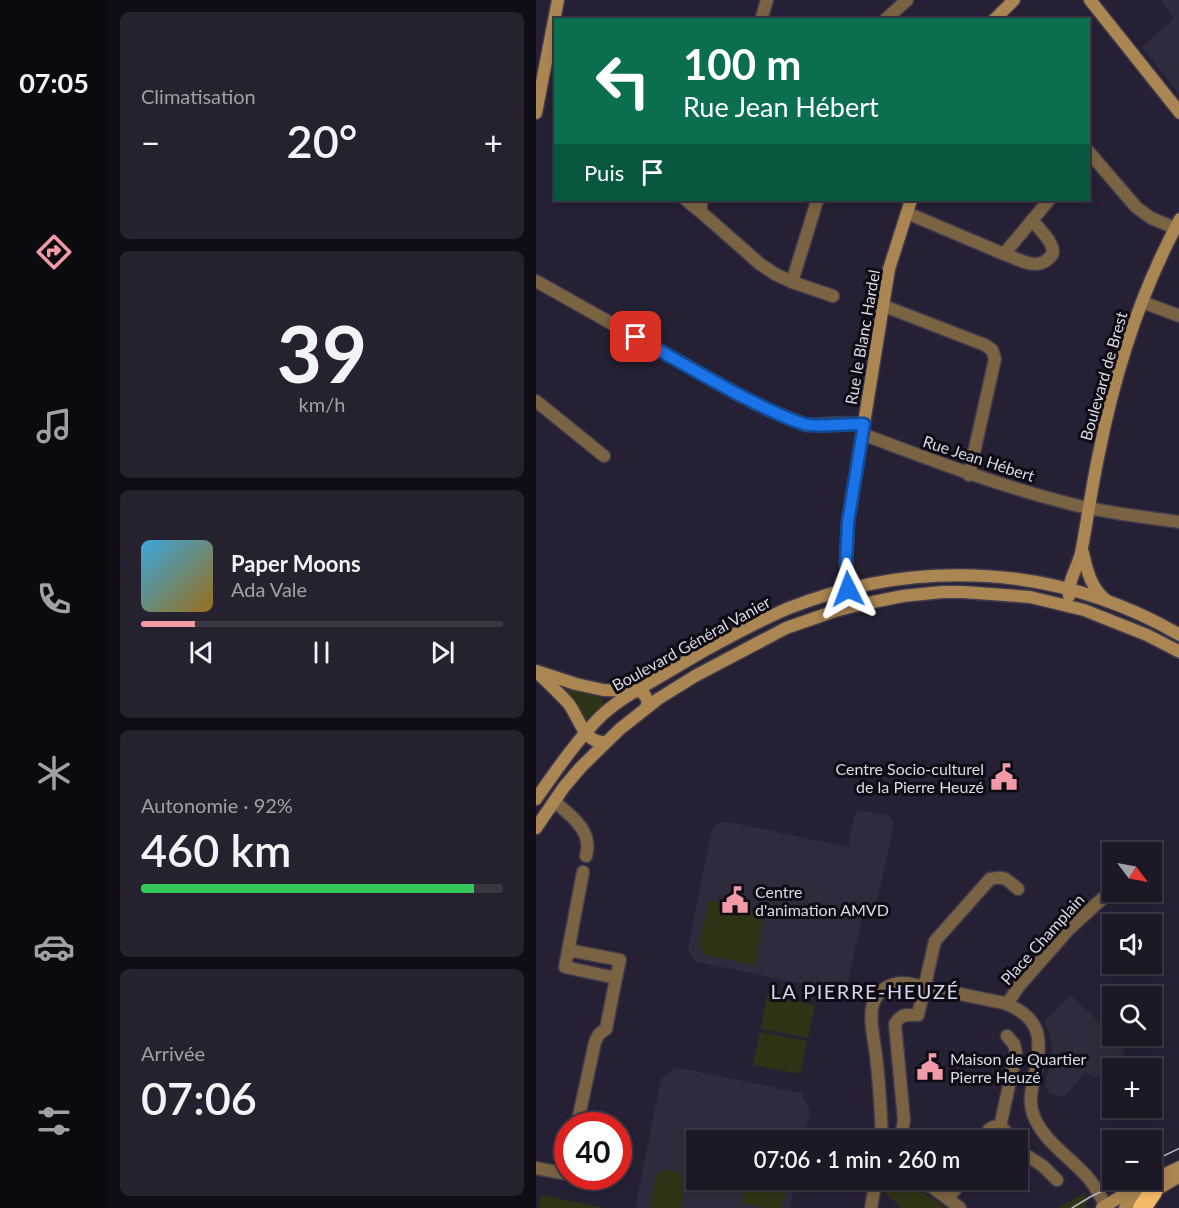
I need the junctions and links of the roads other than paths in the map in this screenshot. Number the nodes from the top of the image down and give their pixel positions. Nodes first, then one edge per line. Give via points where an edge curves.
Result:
1 (558, 0) edge
2 (767, 0) edge
3 (907, 0) edge
4 (1014, 0) edge
5 (1090, 0) edge
6 (555, 18) edge
7 (762, 18) edge
8 (887, 18) edge
9 (996, 18) edge
10 (554, 25) edge
11 (536, 113) edge
12 (1180, 113) edge
13 (1090, 154) edge
14 (817, 201) edge
15 (911, 201) edge
16 (1048, 201) edge
17 (701, 206) edge
18 (907, 213) junction
19 (1032, 220) junction
20 (1177, 223) edge
21 (1004, 254) junction
22 (536, 281) edge
23 (792, 282) junction
24 (833, 296) dead end
25 (1142, 302) junction
26 (884, 306) junction
27 (1180, 316) edge
28 (536, 401) edge
29 (863, 429) junction
30 (604, 456) dead end
31 (970, 474) junction
32 (1088, 508) junction
33 (1180, 522) edge
34 (1082, 549) junction
35 (1074, 574) junction
36 (1092, 583) junction
37 (1054, 585) junction
38 (1069, 588) junction
39 (848, 589) junction
40 (1091, 597) junction
41 (1115, 605) junction
42 (1077, 608) junction
43 (1180, 635) edge
44 (1180, 652) edge
45 (536, 671) edge
46 (636, 690) junction
47 (646, 708) junction
48 (586, 733) junction
49 (606, 742) junction
50 (536, 800) edge
51 (554, 801) junction
52 (536, 828) edge
53 (586, 856) dead end
54 (583, 872) dead end
55 (1018, 889) dead end
56 (1102, 899) edge
57 (568, 950) junction
58 (616, 978) junction
59 (925, 986) junction
60 (1007, 1004) junction
61 (1007, 1036) dead end
62 (580, 1112) edge
63 (1000, 1127) junction
64 (881, 1130) edge
65 (902, 1130) edge
66 (988, 1130) edge
67 (1004, 1130) edge
68 (1028, 1156) edge
69 (1180, 1167) edge
70 (536, 1168) edge
71 (554, 1171) edge
72 (1180, 1176) edge
73 (1057, 1180) dead end
74 (874, 1190) edge
75 (936, 1190) edge
76 (955, 1190) edge
77 (1153, 1192) junction
78 (948, 1198) junction
79 (1105, 1207) edge
80 (871, 1208) edge
81 (960, 1208) edge
82 (1125, 1208) edge
83 (1142, 1208) edge

1 - 6 street
2 - 7 street
3 - 8 street
4 - 9 street
5 - 12 street
10 - 11 street
13 - 20 street via 1136,207 1151,218
14 - 23 street
15 - 18 street, Rue le Blanc Hardel
16 - 19 street
17 - 23 street via 760,264
18 - 21 street
18 - 26 street, Rue le Blanc Hardel via 889,269
19 - 21 street
19 - 21 street via 1052,244 1051,256 1041,265
20 - 25 street, Boulevard de Brest
22 - 29 street, Rue Jean Hébert via 768,410 806,425 848,423
23 - 24 street
25 - 27 street
25 - 32 street, Boulevard de Brest via 1113,390
26 - 29 street, Rue le Blanc Hardel
26 - 31 street via 992,350 995,359
28 - 30 street
29 - 31 street, Rue Jean Hébert
29 - 39 street, Rue le Blanc Hardel via 848,522
31 - 32 street, Rue Jean Hébert
32 - 33 street, Rue Jean Hébert
32 - 34 street, Boulevard de Brest
34 - 35 street
34 - 36 street
35 - 37 street via 1064,585
35 - 38 street
36 - 40 street
36 - 41 street via 1102,597
37 - 38 street, Boulevard Général Vanier
37 - 39 street, Boulevard Général Vanier via 949,575
38 - 40 street, Boulevard Général Vanier
38 - 42 street via 1070,600
39 - 46 street, Boulevard Général Vanier via 765,618
40 - 41 street, Boulevard Général Vanier
40 - 42 street via 1087,604
41 - 43 street, Boulevard Général Vanier
42 - 44 street, Boulevard Général Vanier
42 - 47 street, Boulevard Général Vanier via 1030,597 963,592 904,596 858,605 765,638
45 - 46 street via 603,690
45 - 48 street via 570,706
46 - 47 street via 647,699
46 - 48 street, Boulevard Général Vanier via 601,716
47 - 49 street, Boulevard Général Vanier
48 - 49 street via 595,741
48 - 50 street, Boulevard Général Vanier
49 - 51 street, Boulevard Général Vanier
51 - 52 street, Boulevard Général Vanier
51 - 53 street via 585,833
54 - 57 street
55 - 59 street via 1006,878 990,879 935,941
56 - 60 street, Place Champlain via 1069,929
57 - 58 street via 565,967
57 - 58 street via 620,960
58 - 62 street via 606,1029 595,1042
59 - 60 street, Place Champlain
59 - 64 street, Place Champlain via 893,984 875,1000 872,1020
59 - 65 street via 918,1015 905,1014 895,1024
60 - 79 street, Place Champlain via 1026,1016 1038,1035 1039,1056 1031,1102 1040,1128 1091,1180
61 - 63 street via 1016,1053
63 - 66 street
63 - 67 street
68 - 73 street
69 - 79 street
70 - 71 street
72 - 77 street
74 - 80 street
75 - 78 street
76 - 78 street
77 - 82 street
77 - 83 highway
78 - 81 street

